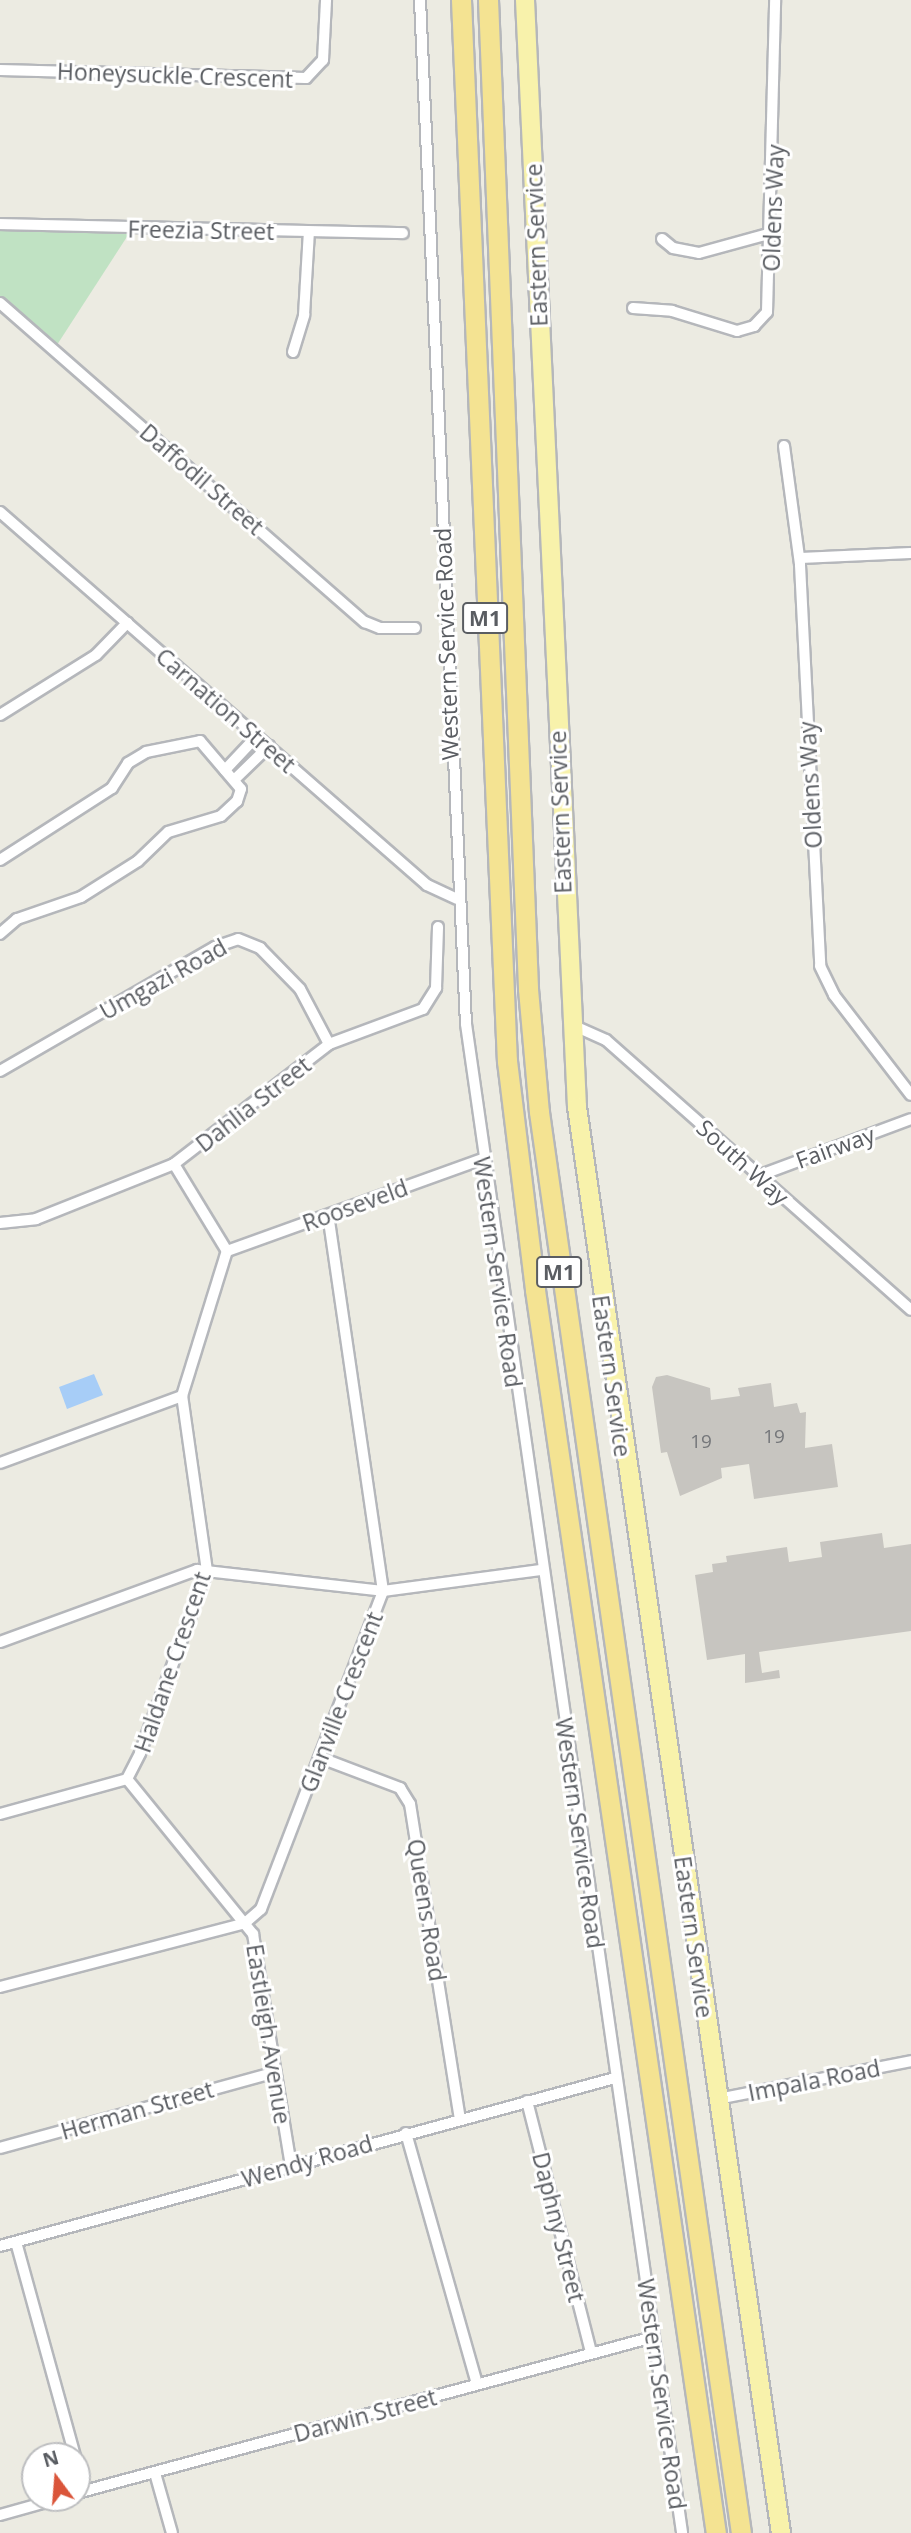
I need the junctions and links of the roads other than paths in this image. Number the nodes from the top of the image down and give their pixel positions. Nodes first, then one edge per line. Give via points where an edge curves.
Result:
1 (326, 0) edge
2 (420, 0) edge
3 (461, 0) edge
4 (488, 0) edge
5 (525, 0) edge
6 (775, 0) edge
7 (0, 70) edge
8 (0, 224) edge
9 (309, 232) junction
10 (403, 233) dead end
11 (772, 233) junction
12 (662, 239) dead end
13 (0, 303) edge
14 (632, 308) dead end
15 (293, 352) dead end
16 (784, 446) dead end
17 (0, 512) edge
18 (911, 553) edge
19 (800, 558) junction
20 (127, 624) junction
21 (415, 628) dead end
22 (0, 715) edge
23 (257, 736) junction
24 (269, 746) junction
25 (225, 770) junction
26 (234, 780) junction
27 (0, 860) edge
28 (457, 899) junction
29 (438, 927) dead end
30 (0, 934) edge
31 (570, 1024) junction
32 (330, 1044) junction
33 (0, 1071) edge
34 (911, 1095) edge
35 (911, 1119) edge
36 (482, 1159) junction
37 (174, 1164) junction
38 (758, 1175) junction
39 (328, 1215) junction
40 (0, 1223) edge
41 (227, 1251) junction
42 (911, 1310) edge
43 (182, 1396) junction
44 (0, 1463) edge
45 (541, 1570) junction
46 (207, 1571) junction
47 (383, 1591) junction
48 (0, 1642) edge
49 (321, 1758) junction
50 (127, 1779) junction
51 (0, 1814) edge
52 (245, 1923) junction
53 (0, 1987) edge
54 (911, 2061) edge
55 (275, 2072) junction
56 (615, 2078) junction
57 (718, 2099) junction
58 (527, 2101) junction
59 (460, 2119) junction
60 (406, 2133) junction
61 (0, 2148) edge
62 (290, 2166) junction
63 (16, 2242) junction
64 (0, 2246) edge
65 (653, 2337) junction
66 (591, 2353) junction
67 (477, 2385) junction
68 (71, 2442) edge
69 (155, 2473) junction
70 (91, 2489) edge
71 (21, 2509) edge
72 (0, 2515) edge
73 (172, 2533) edge
74 (682, 2533) edge
75 (716, 2533) edge
76 (741, 2533) edge
77 (781, 2533) edge

1 - 7 street, Honeysuckle Crescent via 323,60 312,75 299,80
2 - 28 street, Western Service Road
3 - 75 highway, M1 via 496,891 508,1074
4 - 76 highway, M1 via 528,975 539,1112
5 - 31 main road, Eastern Service
6 - 11 street, Oldens Way
8 - 9 street, Freezia Street
9 - 10 street, Freezia Street
9 - 15 street via 304,315
11 - 12 street via 699,253 673,248
11 - 14 street, Oldens Way via 769,306 749,329 737,331 673,311
13 - 21 street, Daffodil Street via 365,622 380,628
16 - 19 street, Oldens Way
17 - 20 street, Carnation Street
18 - 19 street
19 - 34 street, Oldens Way via 820,966 834,995
20 - 22 street via 96,655
20 - 23 street, Carnation Street
23 - 24 street, Carnation Street
23 - 25 street
24 - 26 street
24 - 28 street, Carnation Street via 427,886
25 - 26 street
25 - 27 street via 198,741 141,754 112,788
26 - 30 street via 240,797 221,816 175,828 138,861 81,897 17,919
28 - 36 street, Western Service Road
29 - 32 street, Dahlia Street via 436,988 428,1006
31 - 38 street, South Way via 606,1041
31 - 57 main road, Eastern Service via 594,1252
32 - 33 street, Umgazi Road via 300,989 260,948 238,939 215,947
32 - 37 street, Dahlia Street
35 - 38 street, Fairway
36 - 39 street, Rooseveld
36 - 45 street, Western Service Road
37 - 40 street, Dahlia Street via 36,1219
37 - 41 street
38 - 42 street, South Way
39 - 41 street, Rooseveld
39 - 47 street, Glanville Crescent
41 - 43 street, Haldane Crescent
43 - 44 street
43 - 46 street, Haldane Crescent
45 - 47 street
45 - 56 street, Western Service Road
46 - 47 street
46 - 48 street via 180,1574
46 - 50 street, Haldane Crescent via 175,1665
47 - 49 street, Glanville Crescent
49 - 52 street, Glanville Crescent via 261,1909
49 - 59 street, Queens Road via 400,1788 411,1804
50 - 51 street, Haldane Crescent
50 - 52 street, Eastleigh Avenue
52 - 53 street
52 - 55 street, Eastleigh Avenue via 256,1945
54 - 57 street, Impala Road
55 - 61 street, Herman Street
55 - 62 street, Eastleigh Avenue
56 - 58 street, Wendy Road
56 - 65 street, Western Service Road
57 - 77 main road, Eastern Service
58 - 59 street, Wendy Road
58 - 66 street, Daphny Street
59 - 60 street, Wendy Road
60 - 62 street, Wendy Road
60 - 67 street
62 - 63 street, Wendy Road
63 - 64 street, Wendy Road
63 - 68 street
65 - 66 street, Darwin Street
65 - 74 street, Western Service Road
66 - 67 street, Darwin Street
67 - 69 street, Darwin Street
69 - 70 street, Darwin Street
69 - 73 street
71 - 72 street

